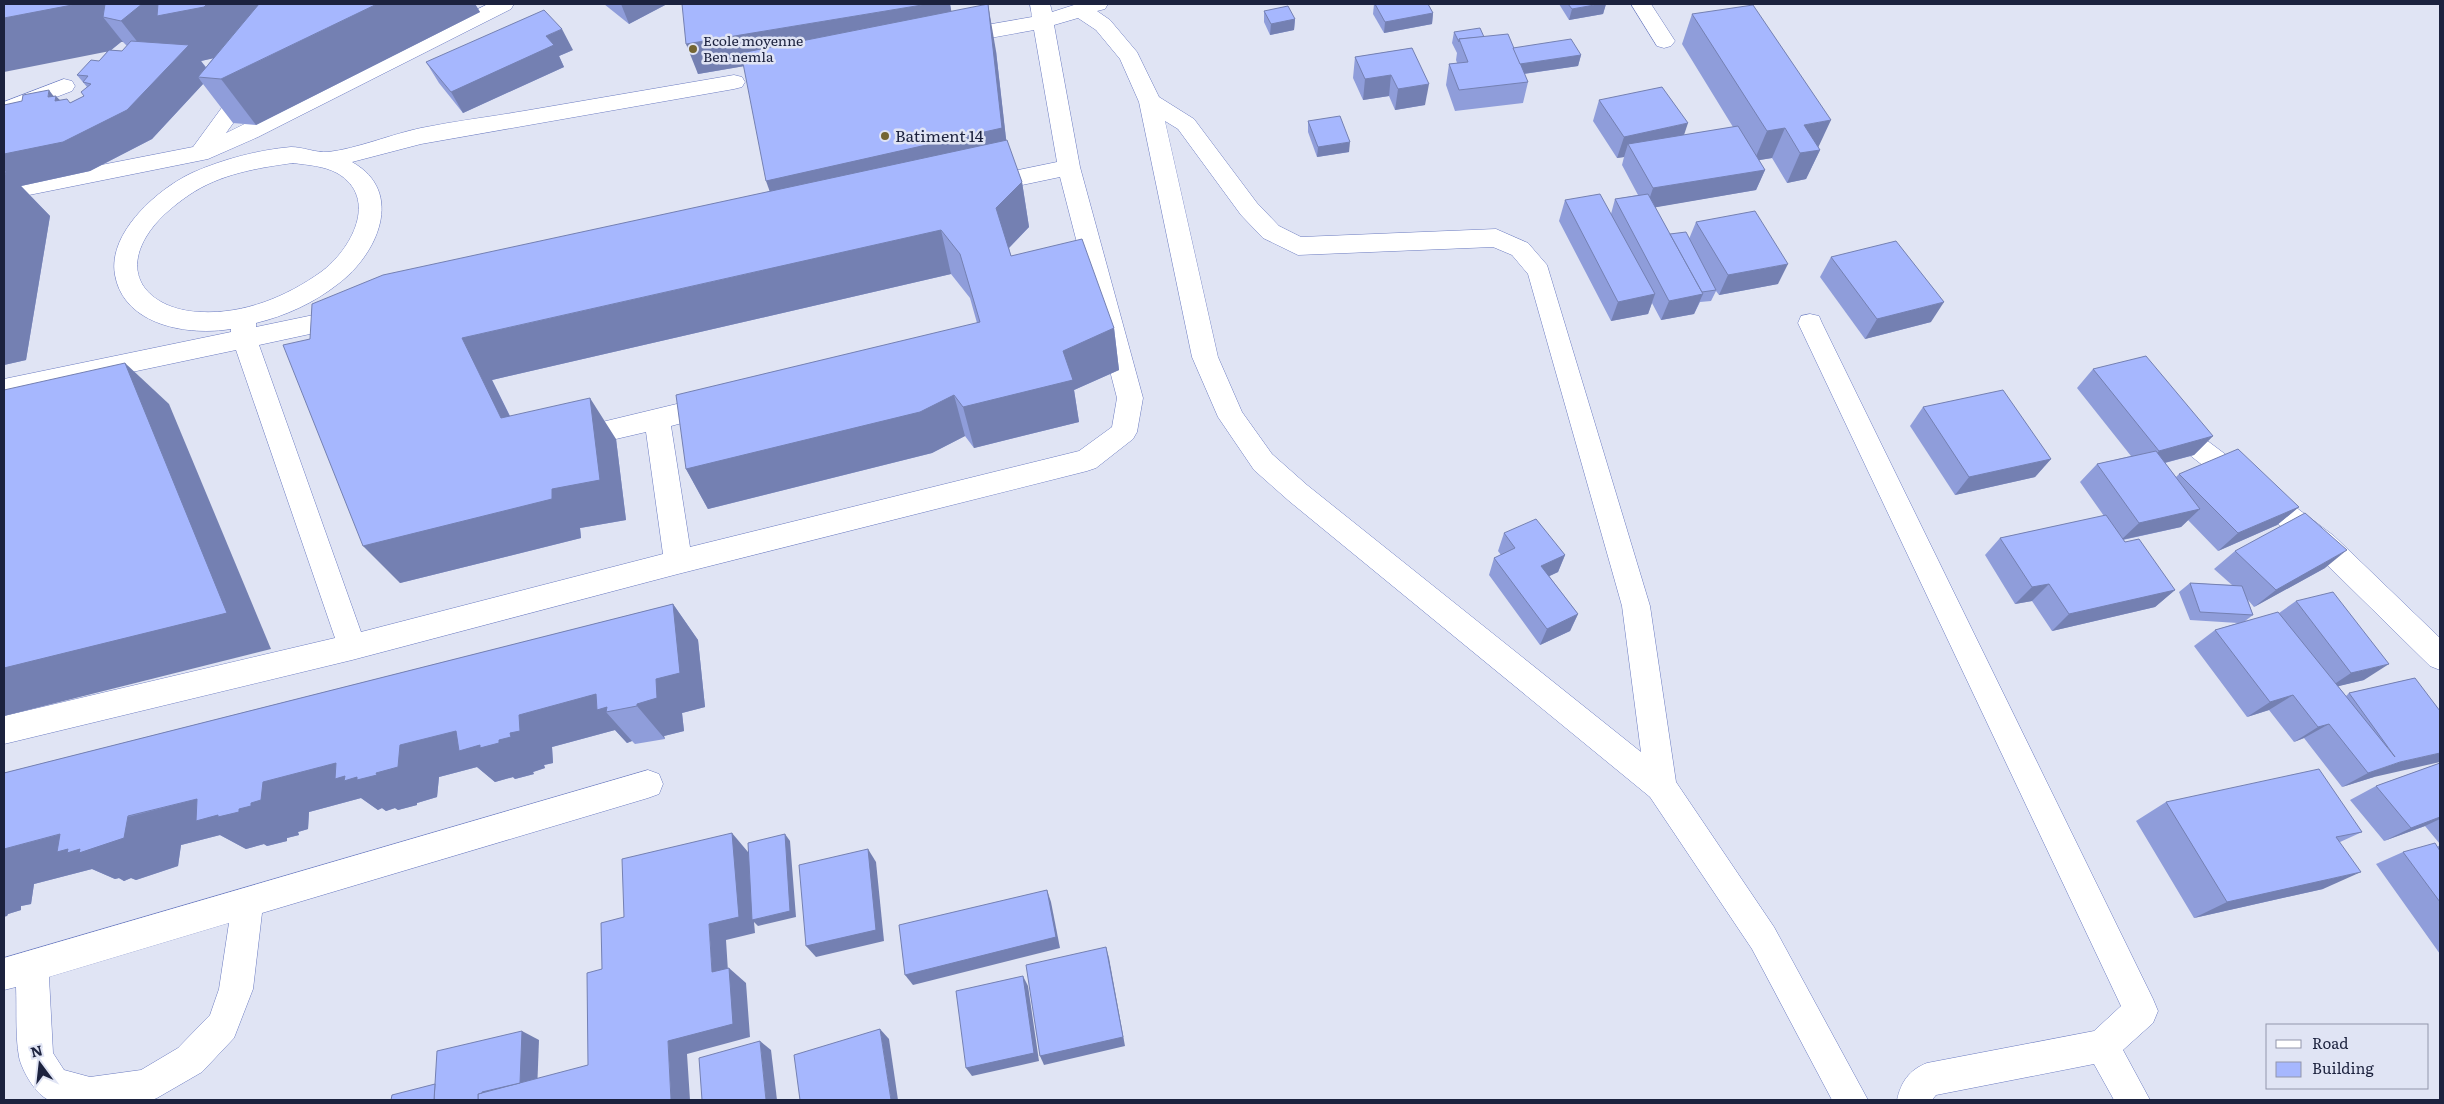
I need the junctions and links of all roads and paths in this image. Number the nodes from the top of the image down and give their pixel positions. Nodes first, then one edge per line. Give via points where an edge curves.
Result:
1 (504, 4) edge
2 (1641, 4) edge
3 (1090, 7) edge
4 (1041, 13) edge
5 (937, 41) edge
6 (1664, 41) dead end
7 (264, 67) edge
8 (734, 82) dead end
9 (64, 86) dead end
10 (1150, 102) junction
11 (4, 110) edge
12 (200, 153) junction
13 (328, 160) junction
14 (1069, 167) junction
15 (216, 171) junction
16 (962, 190) edge
17 (4, 192) edge
18 (370, 312) edge
19 (1810, 323) dead end
20 (244, 327) junction
21 (4, 389) edge
22 (735, 400) edge
23 (657, 419) junction
24 (557, 443) edge
25 (2196, 446) edge
26 (678, 562) junction
27 (352, 647) junction
28 (2440, 657) edge
29 (4, 730) edge
30 (648, 784) dead end
31 (1661, 787) junction
32 (248, 902) junction
33 (18, 970) edge
34 (2102, 1046) junction
35 (1850, 1100) edge
36 (1914, 1100) edge
37 (2132, 1100) edge

1 - 12 street via 259,128
2 - 6 street
3 - 4 street
3 - 10 street via 1129,57
4 - 5 street
4 - 14 street
7 - 12 street
8 - 13 street via 421,136
9 - 11 street
10 - 31 street via 1205,357 1231,417 1263,462
10 - 31 street via 1186,124 1271,232 1298,246 1496,238 1520,249 1540,271 1636,606
12 - 15 street
12 - 17 street
13 - 15 street via 293,155 252,160
13 - 20 street via 354,173 370,194 371,220 358,249 332,276 295,300 252,316
14 - 16 street
14 - 26 street via 1130,398 1124,432 1087,460
15 - 20 street via 181,190 152,212 133,238 125,265 130,289 147,308 175,319
18 - 20 street
19 - 34 street via 2141,1010
20 - 21 street
20 - 27 street
22 - 23 street
23 - 24 street
23 - 26 street
25 - 28 street via 2324,544
26 - 27 street
27 - 29 street
30 - 32 street
31 - 35 street via 1763,938
32 - 33 street
32 - 33 street via 236,989 222,1026 190,1060 145,1086 90,1094 53,1085 36,1057
34 - 36 street via 1927,1080 1916,1092
34 - 37 street

